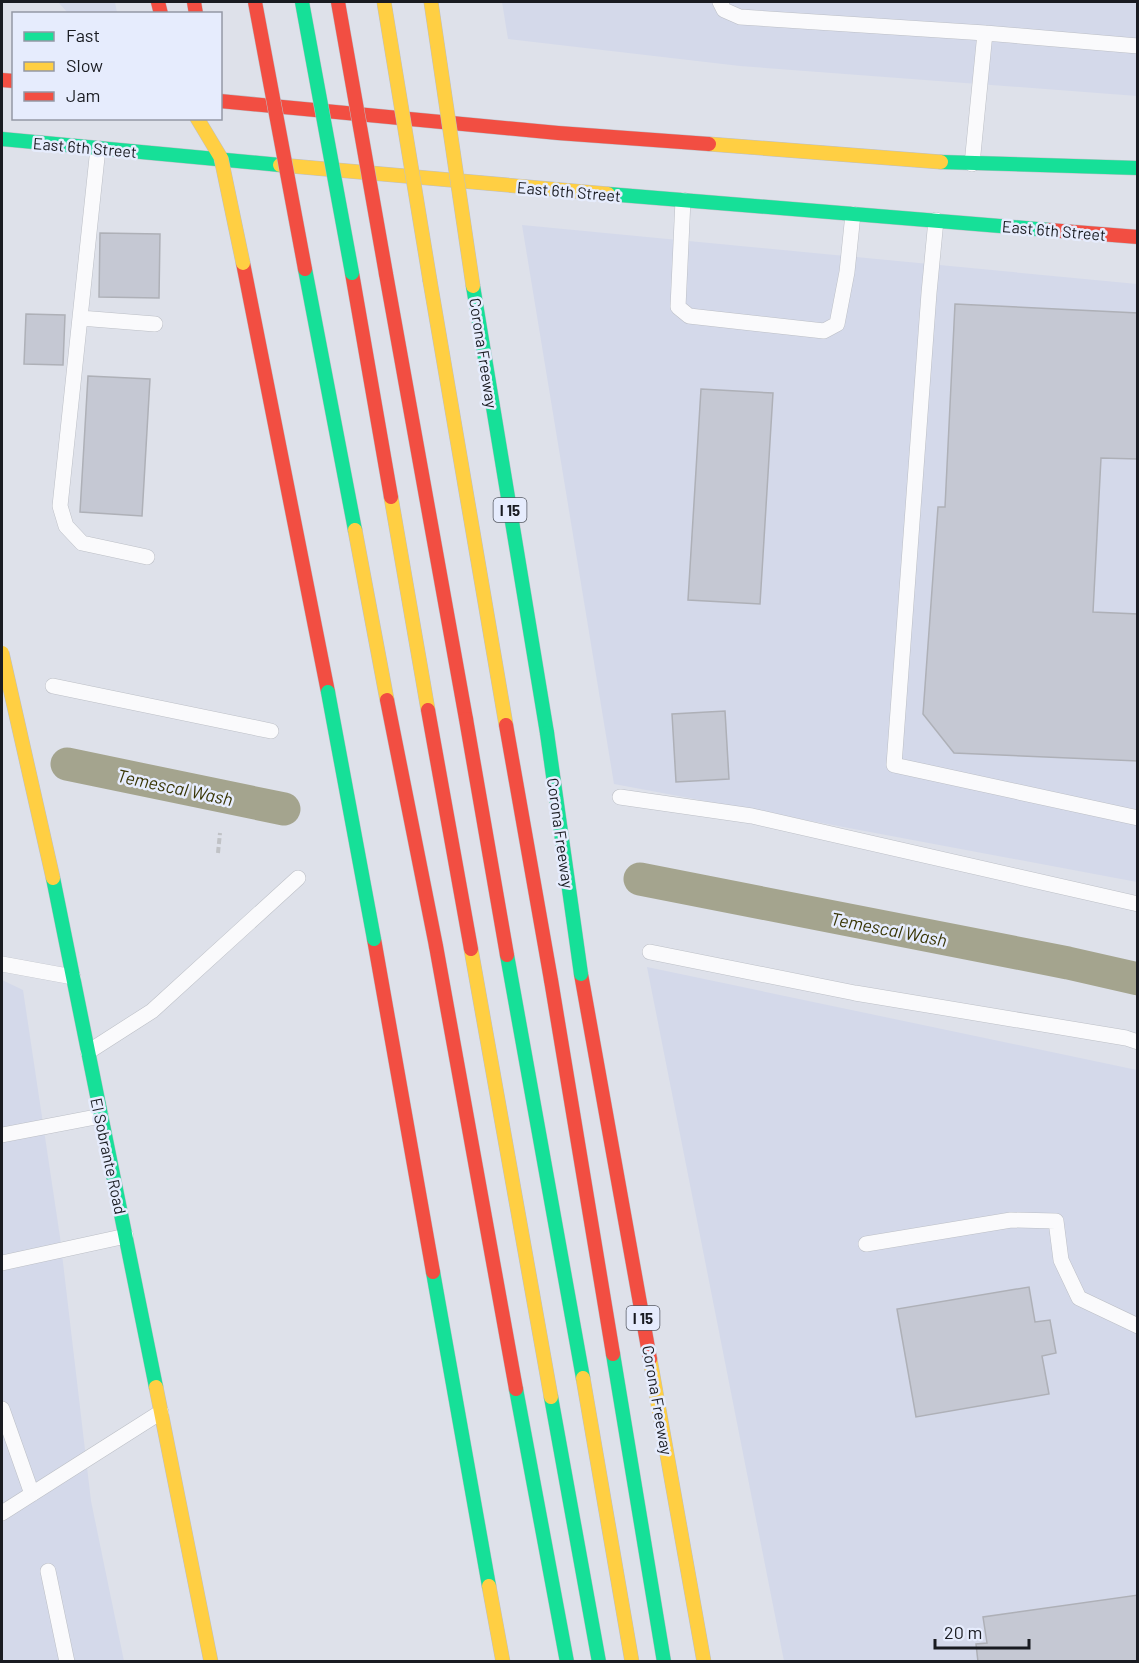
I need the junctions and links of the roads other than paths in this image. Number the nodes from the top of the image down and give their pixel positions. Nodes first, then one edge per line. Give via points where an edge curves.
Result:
1 (255, 2) edge
2 (302, 2) edge
3 (338, 2) edge
4 (384, 2) edge
5 (431, 2) edge
6 (720, 2) edge
7 (985, 33) junction
8 (1137, 46) edge
9 (222, 101) edge
10 (198, 120) edge
11 (214, 120) edge
12 (2, 139) edge
13 (98, 148) junction
14 (221, 158) junction
15 (972, 164) junction
16 (1137, 168) edge
17 (683, 200) junction
18 (853, 214) junction
19 (936, 220) junction
20 (1137, 237) edge
21 (80, 318) junction
22 (155, 324) dead end
23 (147, 556) dead end
24 (2, 653) edge
25 (53, 686) dead end
26 (271, 730) dead end
27 (620, 797) dead end
28 (1137, 818) edge
29 (298, 878) dead end
30 (1137, 904) edge
31 (650, 952) dead end
32 (2, 964) edge
33 (73, 977) junction
34 (1137, 1042) edge
35 (88, 1052) junction
36 (101, 1116) junction
37 (2, 1135) edge
38 (126, 1236) junction
39 (866, 1244) dead end
40 (2, 1263) edge
41 (1137, 1326) edge
42 (2, 1409) edge
43 (161, 1412) junction
44 (32, 1494) junction
45 (2, 1513) edge
46 (48, 1571) dead end
47 (67, 1662) edge
48 (211, 1662) edge
49 (503, 1662) edge
50 (567, 1662) edge
51 (599, 1662) edge
52 (632, 1662) edge
53 (664, 1662) edge
54 (704, 1662) edge

1 - 50 main road, bridge via 436,946
2 - 51 main road, bridge
3 - 52 main road, bridge
4 - 53 main road, bridge
5 - 54 main road, Corona Freeway / I 15, bridge via 473,286 547,733 581,974
6 - 7 lane via 724,10 740,17
7 - 8 lane
7 - 15 lane
9 - 15 main road via 558,133
10 - 14 main road
11 - 14 main road
12 - 13 main road, East 6th Street
13 - 17 main road, East 6th Street
13 - 21 lane
14 - 49 main road, bridge via 328,692
15 - 16 main road
17 - 18 main road, East 6th Street
17 - 18 lane via 678,307 689,316 824,331 837,324
18 - 19 main road, East 6th Street
19 - 20 main road, East 6th Street
19 - 28 lane via 894,765
21 - 22 lane
21 - 23 lane via 60,506 66,526 82,543
24 - 33 main road, El Sobrante Road, bridge
25 - 26 lane
27 - 30 lane via 752,816
29 - 35 lane via 152,1011
31 - 34 lane via 855,993
32 - 33 lane
33 - 35 main road, El Sobrante Road
35 - 36 main road, El Sobrante Road
36 - 37 lane
36 - 38 main road, El Sobrante Road
38 - 40 lane
38 - 43 main road, El Sobrante Road
39 - 41 lane via 1011,1220 1056,1221 1062,1260 1079,1298
42 - 44 lane
43 - 44 lane
43 - 48 main road, El Sobrante Road
44 - 45 lane
46 - 47 lane

